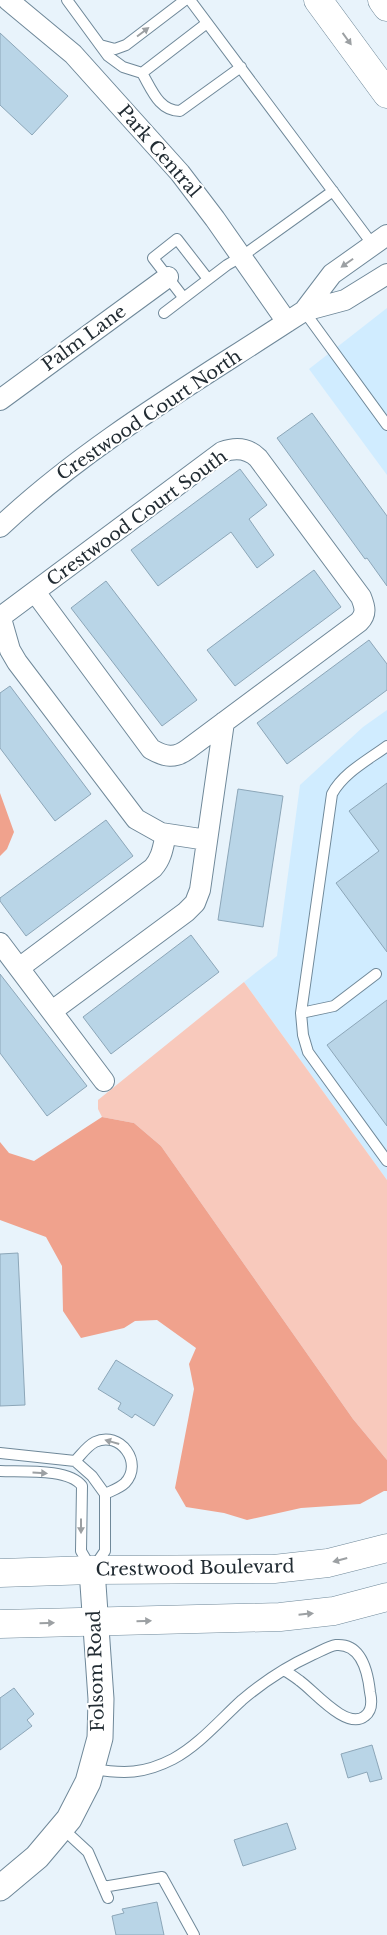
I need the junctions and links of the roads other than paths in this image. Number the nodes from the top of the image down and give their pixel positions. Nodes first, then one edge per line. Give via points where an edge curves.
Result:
1 (8, 0) edge
2 (67, 0) edge
3 (185, 0) edge
4 (190, 0) edge
5 (318, 0) edge
6 (382, 0) edge
7 (387, 7) edge
8 (207, 23) junction
9 (100, 45) junction
10 (240, 68) junction
11 (142, 73) junction
12 (387, 94) edge
13 (333, 191) junction
14 (380, 240) edge
15 (241, 257) junction
16 (387, 274) edge
17 (168, 277) junction
18 (208, 279) junction
19 (183, 297) junction
20 (164, 313) dead end
21 (295, 317) junction
22 (0, 400) edge
23 (387, 425) edge
24 (0, 527) edge
25 (35, 592) junction
26 (1, 616) edge
27 (224, 722) junction
28 (387, 746) edge
29 (166, 834) junction
30 (207, 840) junction
31 (0, 943) edge
32 (19, 968) junction
33 (376, 974) dead end
34 (52, 1011) junction
35 (301, 1013) junction
36 (104, 1081) dead end
37 (387, 1161) edge
38 (0, 1453) edge
39 (75, 1461) junction
40 (0, 1471) edge
41 (104, 1494) junction
42 (387, 1548) edge
43 (92, 1570) junction
44 (0, 1572) edge
45 (387, 1597) edge
46 (95, 1622) junction
47 (0, 1624) edge
48 (284, 1670) junction
49 (92, 1769) junction
50 (62, 1828) junction
51 (103, 1887) junction
52 (0, 1888) edge
53 (108, 1898) dead end
54 (194, 1935) edge

1 - 15 street, Park Central via 73,54 180,173
2 - 9 lane
9 -> 3 lane via 115,49 126,45
4 - 8 lane
5 -> 12 main road
6 - 7 main road
8 - 10 lane
8 - 11 lane
9 - 11 lane via 108,56 124,67
10 - 11 lane via 180,111 170,111 158,101
10 - 13 lane
13 - 14 lane
13 - 15 lane
14 -> 21 street, Crestwood Court North via 332,274
15 - 18 lane
15 - 21 street, Park Central
16 - 21 street, Crestwood Court North via 345,300
17 - 18 lane via 153,258 177,239
17 - 19 lane
17 - 22 street, Palm Lane
18 - 19 lane
19 - 20 lane
21 - 23 lane
21 - 24 street, Crestwood Court North via 104,442
25 - 26 street, Crestwood Court South
25 - 27 street, Crestwood Court South via 151,749 170,757 180,755
25 - 27 street, Crestwood Court South via 222,452 238,448 253,453 361,597 365,611 359,622
26 - 29 street, Crestwood Court South via 10,650 17,662 113,789 136,819
27 - 30 street
28 - 35 lane via 344,778 332,794
29 - 30 street, Crestwood Court South
29 - 32 street via 159,862
30 - 34 street via 195,903
31 - 32 street
32 - 34 street
33 - 35 lane via 334,1006
34 - 36 street
35 - 37 lane via 308,1052
38 - 39 lane
39 - 41 lane via 92,1476
41 -> 39 lane via 118,1488 130,1476 130,1454 125,1447 105,1439 95,1442
40 -> 43 lane via 64,1474 78,1480 82,1486 81,1550
41 - 43 lane via 105,1551
42 -> 43 main road, Crestwood Boulevard via 328,1563 274,1569
43 - 44 main road, Crestwood Boulevard
43 - 46 street, Folsom Road
46 -> 45 main road via 280,1617 334,1611
47 -> 46 main road
46 - 49 street, Folsom Road via 101,1699 100,1738
48 - 48 lane via 337,1645 350,1648 366,1667 371,1710 358,1720 349,1720
48 - 49 lane via 174,1758 145,1771 131,1773
49 - 50 street, Folsom Road
50 - 51 lane via 88,1852
50 - 52 street, Folsom Road via 37,1857
51 - 53 lane
51 - 54 lane via 162,1878

